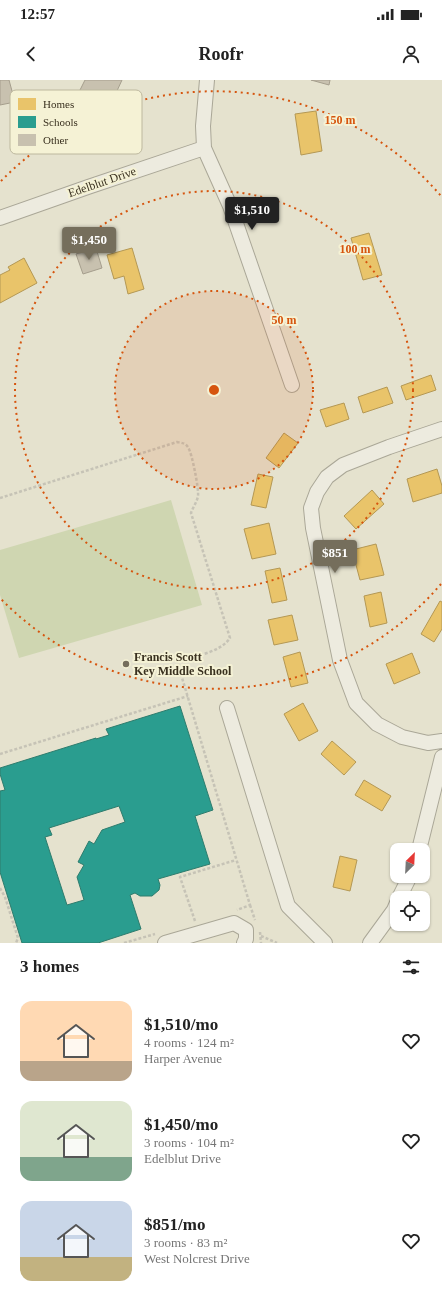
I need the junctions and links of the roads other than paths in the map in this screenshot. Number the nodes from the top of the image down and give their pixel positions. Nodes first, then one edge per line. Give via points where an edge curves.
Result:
1 (207, 80) edge
2 (204, 148) junction
3 (0, 218) edge
4 (292, 385) dead end
5 (442, 429) edge
6 (227, 708) dead end
7 (442, 741) edge
8 (442, 757) edge
9 (421, 843) edge
10 (390, 916) edge
11 (165, 943) edge
12 (244, 943) edge
13 (325, 943) edge
14 (370, 943) edge

1 - 2 street via 202,126
2 - 3 street, Edelblut Drive
2 - 4 street via 230,206
5 - 7 street via 389,446 344,465 327,477 317,492 312,508 313,528 340,660 356,703 377,724 402,737 428,743
6 - 13 street via 288,906
8 - 9 street
10 - 14 street
11 - 12 street via 234,923 246,930

